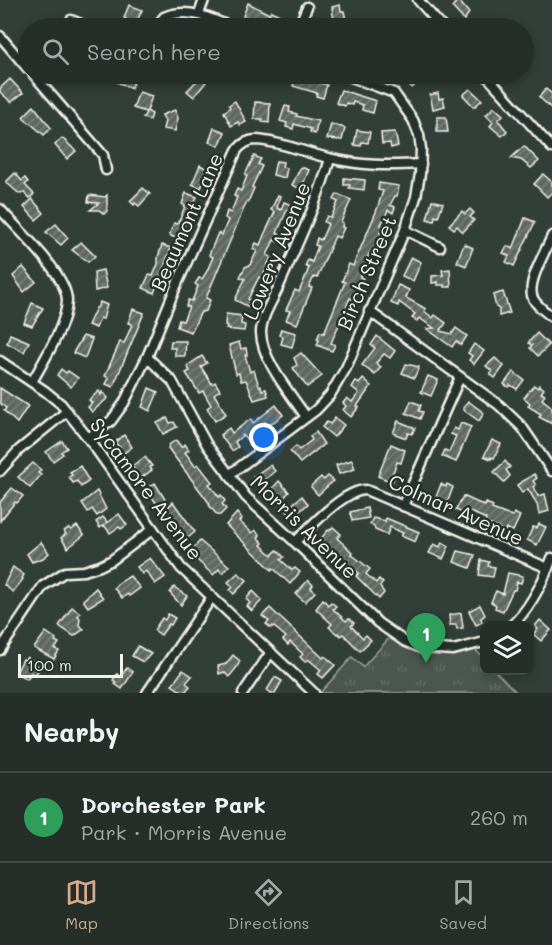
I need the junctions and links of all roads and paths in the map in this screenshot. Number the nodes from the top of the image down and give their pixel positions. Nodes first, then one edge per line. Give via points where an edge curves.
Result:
1 (204, 0) edge
2 (418, 0) edge
3 (307, 7) dead end
4 (199, 14) junction
5 (164, 18) edge
6 (209, 18) edge
7 (302, 18) edge
8 (434, 18) edge
9 (0, 36) edge
10 (18, 57) edge
11 (42, 84) edge
12 (375, 84) edge
13 (494, 84) edge
14 (552, 148) edge
15 (330, 159) junction
16 (421, 164) junction
17 (106, 170) dead end
18 (0, 209) edge
19 (405, 231) junction
20 (552, 236) edge
21 (440, 247) dead end
22 (369, 311) junction
23 (552, 317) edge
24 (147, 357) junction
25 (0, 361) edge
26 (460, 377) junction
27 (32, 382) junction
28 (67, 411) junction
29 (306, 417) junction
30 (88, 438) junction
31 (0, 471) edge
32 (552, 471) edge
33 (230, 475) junction
34 (404, 506) junction
35 (153, 529) junction
36 (295, 542) junction
37 (552, 558) edge
38 (548, 568) junction
39 (212, 597) junction
40 (516, 621) edge
41 (480, 643) edge
42 (0, 650) edge
43 (271, 652) junction
44 (147, 693) edge
45 (243, 693) edge
46 (314, 693) edge

1 - 4 street
2 - 8 street
3 - 7 street
4 - 5 street via 186,12
4 - 6 street
9 - 10 street
11 - 17 street via 103,155
12 - 16 street, Birch Street via 399,97 414,120
13 - 14 street
15 - 16 street, Beaumont Lane via 376,166
15 - 24 street, Beaumont Lane via 261,141 240,146
15 - 29 street, Lowery Avenue via 261,334 272,366
16 - 19 street, Birch Street
18 - 27 street via 59,275 67,295 64,317
19 - 21 street
19 - 22 street, Birch Street
20 - 23 street via 531,290 534,300
22 - 26 street
22 - 29 street, Birch Street via 341,375 324,402
24 - 30 street, Beaumont Lane via 119,411
24 - 33 street, Morris Avenue via 172,381 207,446
25 - 27 street, Sycamore Avenue
26 - 32 street via 522,427
26 - 34 street
27 - 28 street, Sycamore Avenue
28 - 30 street, Sycamore Avenue
28 - 31 street
29 - 33 street, Birch Street
30 - 35 street, Sycamore Avenue
33 - 36 street, Morris Avenue via 246,497
34 - 36 street, Colmar Avenue via 359,490 345,497
34 - 38 street, Colmar Avenue
35 - 39 street, Sycamore Avenue via 181,568
35 - 42 street via 112,560 65,572 43,586
36 - 41 street, Morris Avenue via 378,622 404,641 437,650
37 - 38 street
38 - 40 street
39 - 43 street, Sycamore Avenue
39 - 44 street
43 - 45 street
43 - 46 street, Sycamore Avenue

